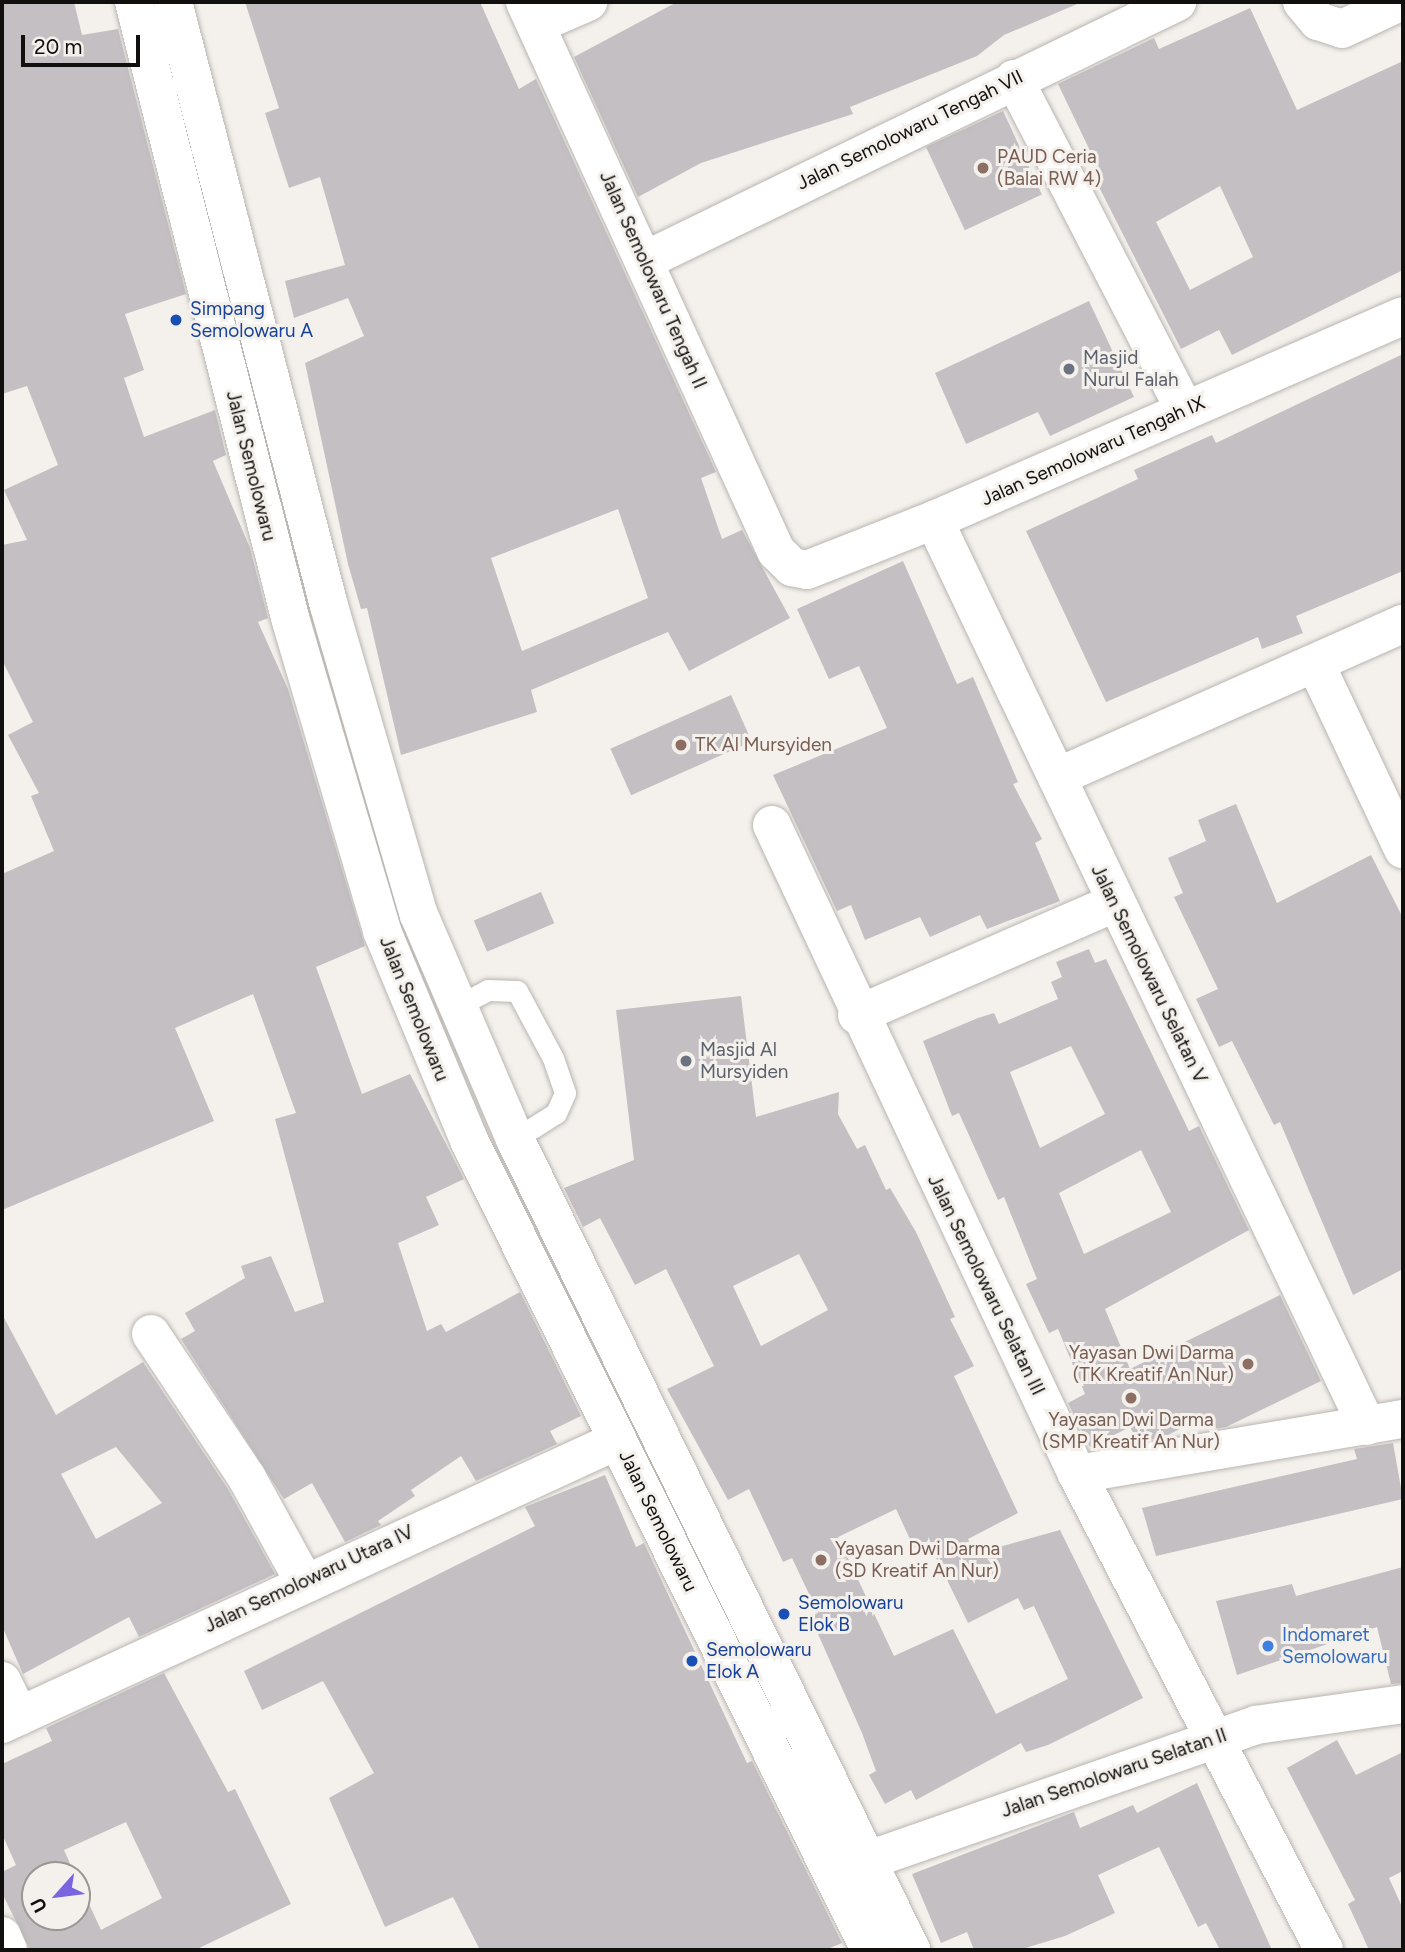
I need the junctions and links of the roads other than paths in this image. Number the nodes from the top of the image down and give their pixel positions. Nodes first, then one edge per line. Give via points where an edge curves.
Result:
1 (134, 2) edge
2 (173, 2) edge
3 (588, 2) edge
4 (1177, 2) edge
5 (1302, 2) edge
6 (1400, 2) edge
7 (531, 13) edge
8 (1014, 79) junction
9 (645, 261) junction
10 (1403, 316) edge
11 (1185, 411) junction
12 (934, 520) junction
13 (782, 559) joint
14 (1403, 624) edge
15 (1316, 665) junction
16 (1057, 777) junction
17 (772, 825) dead end
18 (1403, 849) edge
19 (1114, 903) junction
20 (419, 915) junction
21 (382, 931) junction
22 (456, 1007) junction
23 (857, 1015) junction
24 (515, 1139) junction
25 (151, 1334) dead end
26 (1385, 1423) edge
27 (618, 1440) junction
28 (1077, 1474) junction
29 (303, 1580) junction
30 (2, 1681) edge
31 (1403, 1704) edge
32 (10, 1720) edge
33 (1214, 1739) junction
34 (849, 1865) junction
35 (2, 1936) edge
36 (8, 1950) edge
37 (870, 1950) edge
38 (911, 1950) edge
39 (1324, 1950) edge

1 - 21 street, Jalan Semolowaru via 291,621
2 - 20 street, Jalan Semolowaru via 329,606
3 - 7 street
4 - 8 street, Jalan Semolowaru Tengah VII
5 - 6 street via 1318,21 1342,29
7 - 9 street, Jalan Semolowaru Tengah II
8 - 9 street, Jalan Semolowaru Tengah VII
8 - 11 street
9 - 13 street, Jalan Semolowaru Tengah II
10 - 11 street, Jalan Semolowaru Tengah IX
11 - 12 street, Jalan Semolowaru Tengah IX
12 - 13 street, Jalan Semolowaru Tengah IX via 807,570
12 - 16 street, Jalan Semolowaru Selatan V
14 - 15 street
15 - 16 street
15 - 18 street
16 - 19 street, Jalan Semolowaru Selatan V
17 - 23 street, Jalan Semolowaru Selatan III
19 - 23 street
19 - 26 street, Jalan Semolowaru Selatan V
20 - 21 street
20 - 22 street, Jalan Semolowaru
21 - 27 street, Jalan Semolowaru via 469,1140
22 - 24 street, Jalan Semolowaru
22 - 24 lane via 488,990 517,991 549,1049 565,1093 556,1113
23 - 28 street, Jalan Semolowaru Selatan III
24 - 34 street, Jalan Semolowaru
25 - 29 street via 247,1478
26 - 28 street
27 - 29 street, Jalan Semolowaru Utara IV
27 - 34 street, Jalan Semolowaru
28 - 33 street, Jalan Semolowaru Selatan III
29 - 32 street, Jalan Semolowaru Utara IV
30 - 32 street
31 - 33 street, Jalan Semolowaru Selatan II via 1256,1725
33 - 34 street, Jalan Semolowaru Selatan II
33 - 39 street, Jalan Semolowaru Selatan III
34 - 37 street, Jalan Semolowaru
34 - 38 street, Jalan Semolowaru
35 - 36 street

